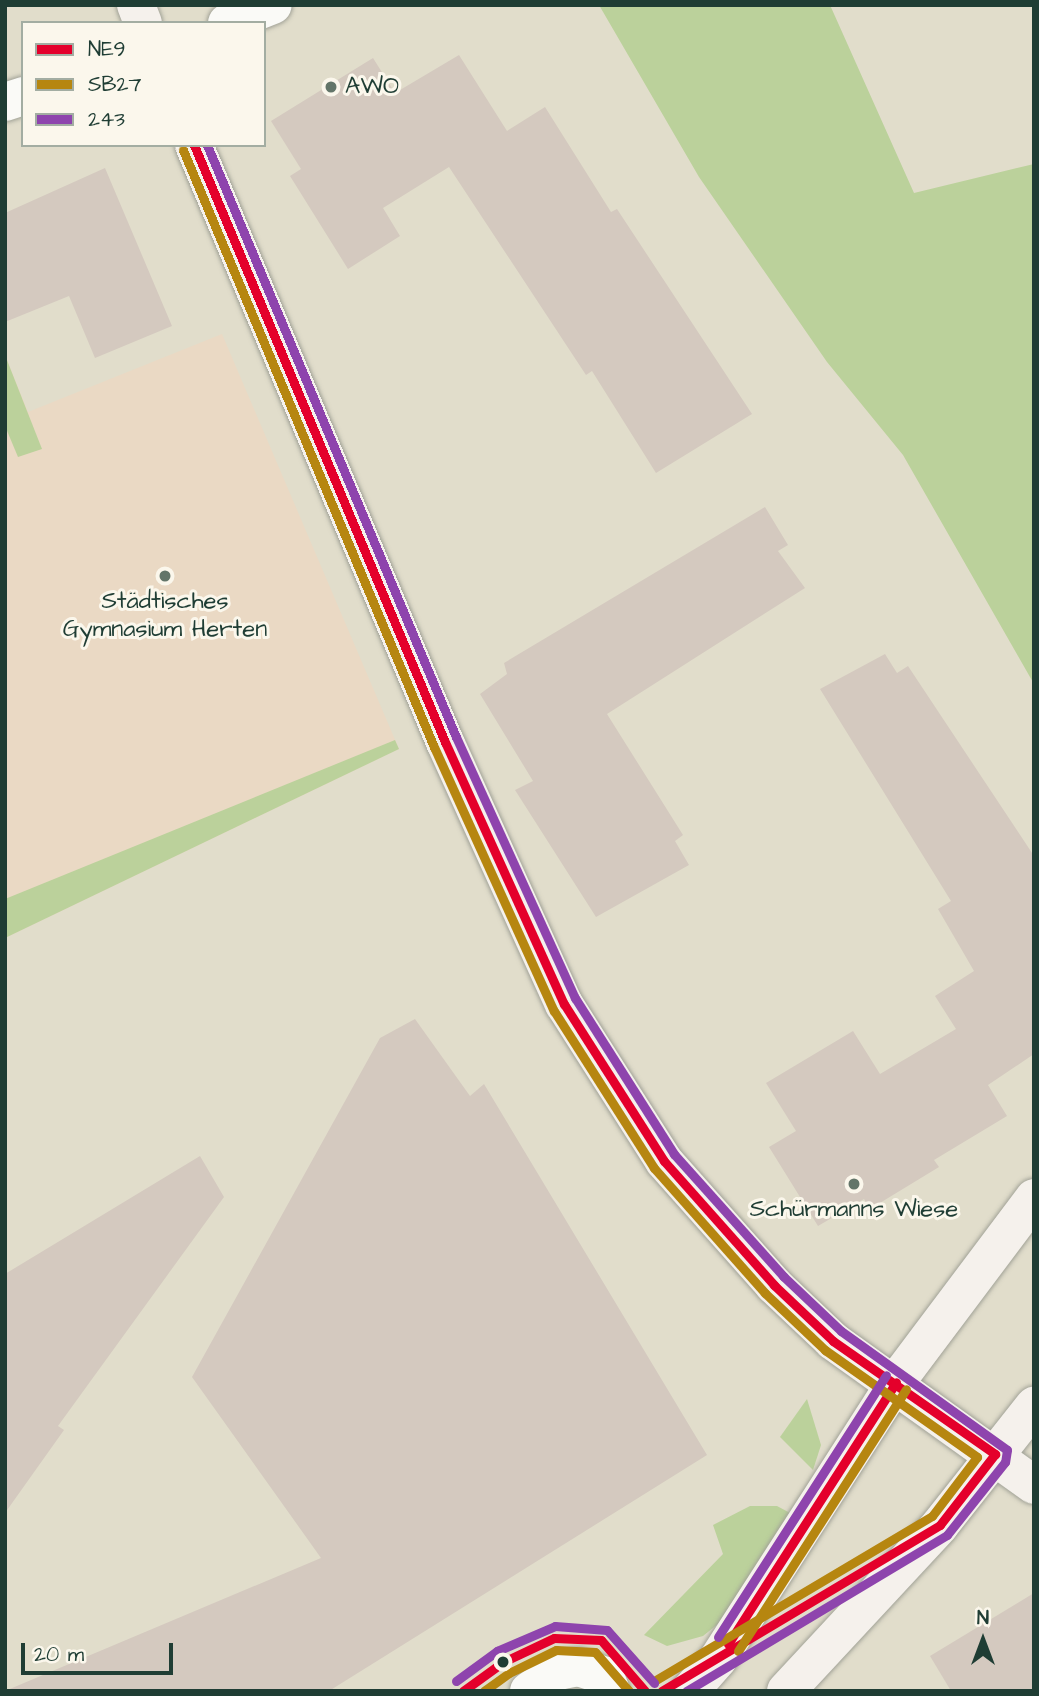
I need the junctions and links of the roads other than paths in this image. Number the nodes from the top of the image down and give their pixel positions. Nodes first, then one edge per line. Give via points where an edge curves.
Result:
1 (273, 5) edge
2 (232, 21) edge
3 (195, 147) edge
4 (1034, 1198) edge
5 (896, 1382) junction
6 (1034, 1406) edge
7 (995, 1454) junction
8 (1034, 1485) edge
9 (529, 1691) edge
10 (611, 1691) edge
11 (690, 1691) edge
12 (786, 1691) edge

1 - 2 street
3 - 5 main road via 445,742 564,1004 664,1161 706,1209 774,1285 834,1341
4 - 5 main road
5 - 7 main road
5 - 11 main road via 718,1659
6 - 7 main road
7 - 8 main road
7 - 12 main road via 940,1524
9 - 10 street via 558,1671 578,1667 605,1676

